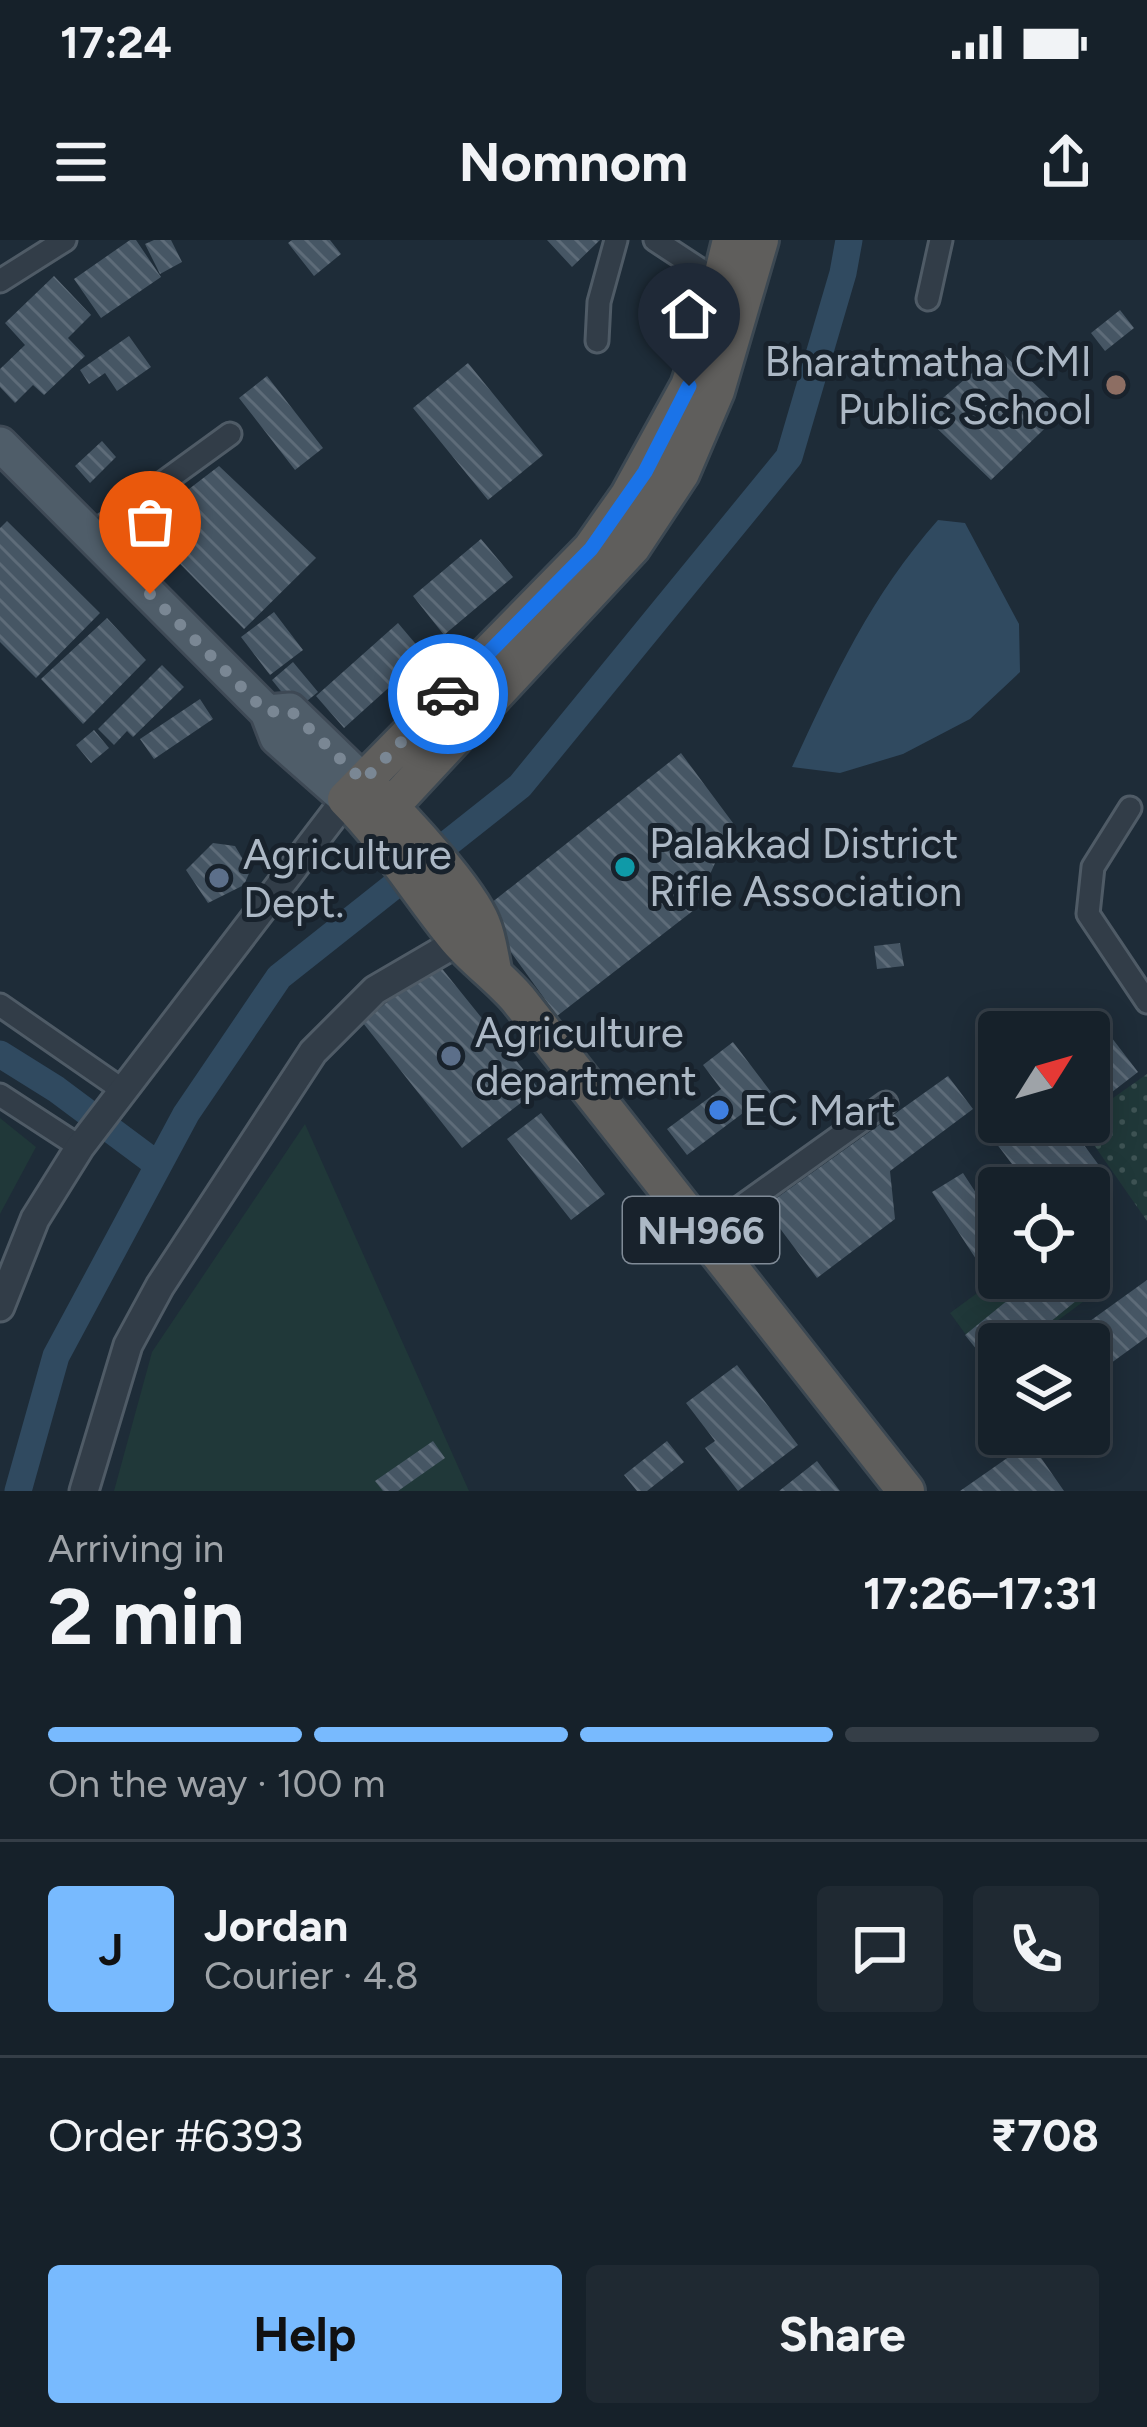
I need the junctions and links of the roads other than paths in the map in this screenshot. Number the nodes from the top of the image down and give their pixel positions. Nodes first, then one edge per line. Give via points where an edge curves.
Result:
1 (65, 240) edge
2 (616, 240) edge
3 (655, 240) edge
4 (731, 240) edge
5 (760, 240) edge
6 (940, 240) edge
7 (0, 281) edge
8 (722, 284) junction
9 (928, 299) dead end
10 (597, 340) dead end
11 (230, 434) dead end
12 (0, 444) edge
13 (643, 503) junction
14 (91, 535) junction
15 (1130, 808) dead end
16 (375, 810) junction
17 (459, 923) junction
18 (1147, 1002) edge
19 (0, 1005) edge
20 (124, 1091) junction
21 (0, 1095) edge
22 (886, 1103) dead end
23 (80, 1147) junction
24 (704, 1234) junction
25 (0, 1307) edge
26 (84, 1491) edge
27 (906, 1491) edge

1 - 7 street
2 - 10 street
3 - 8 street
4 - 8 highway
5 - 13 highway via 716,391 681,473
6 - 9 street
8 - 13 highway
11 - 14 street
12 - 14 main road
13 - 16 highway via 591,549
14 - 16 main road via 266,712 277,738
15 - 18 street via 1093,867 1088,914
16 - 17 highway, NH966
16 - 20 street via 305,851
17 - 24 highway, NH966
17 - 26 street via 374,990 313,1052 128,1345
19 - 20 street
20 - 23 street
21 - 23 street
22 - 24 street
23 - 25 street via 35,1219
24 - 27 highway, NH966

